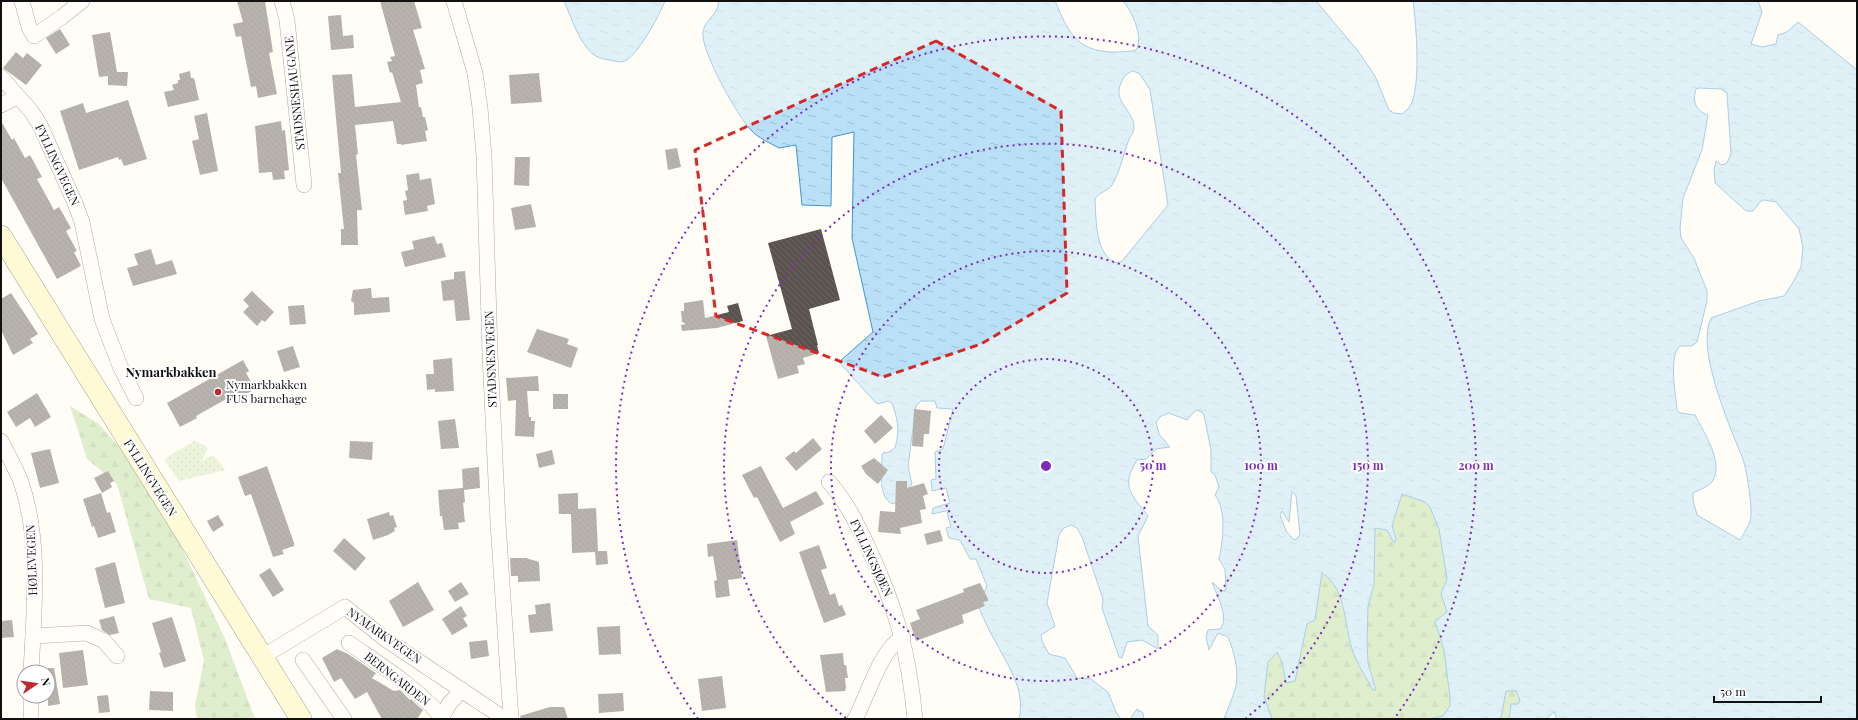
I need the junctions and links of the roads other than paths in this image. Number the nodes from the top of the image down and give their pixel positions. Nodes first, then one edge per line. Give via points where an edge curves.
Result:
1 (22, 1) edge
2 (82, 1) edge
3 (282, 1) edge
4 (454, 1) edge
5 (1, 77) edge
6 (17, 97) junction
7 (1, 105) edge
8 (304, 185) dead end
9 (1, 236) edge
10 (136, 398) dead end
11 (1, 441) edge
12 (829, 482) dead end
13 (33, 636) junction
14 (903, 638) junction
15 (349, 643) dead end
16 (117, 656) dead end
17 (262, 657) junction
18 (303, 660) dead end
19 (31, 664) edge
20 (462, 690) junction
21 (31, 704) edge
22 (442, 718) edge
23 (31, 719) edge
24 (301, 719) edge
25 (344, 719) edge
26 (501, 719) edge
27 (510, 719) edge
28 (855, 719) edge
29 (915, 719) edge

1 - 2 street via 34,36
3 - 8 street, STADSNESHAUGANE via 288,20
4 - 27 street, STADSNESVEGEN via 475,73 484,149 491,383
5 - 6 street, FYLLINGVEGEN
6 - 7 street
6 - 10 street, FYLLINGVEGEN via 40,125 75,203 82,222 102,319 120,366
9 - 17 street, FYLLINGVEGEN
11 - 13 street, HØLEVEGEN via 21,484 29,513 34,550
12 - 14 street, FYLLINGSJØEN via 847,506 882,577
13 - 16 street via 87,633 104,641
13 - 19 street, HØLEVEGEN
14 - 28 street via 890,648 878,668
14 - 29 street, FYLLINGSJØEN
15 - 22 street, BERNGARDEN via 394,674
17 - 20 street, NYMARKVEGEN via 345,607 385,639
17 - 24 street, FYLLINGVEGEN
18 - 25 street
20 - 22 street, BERNGARDEN via 449,704
20 - 26 street, NYMARKVEGEN
21 - 23 street

